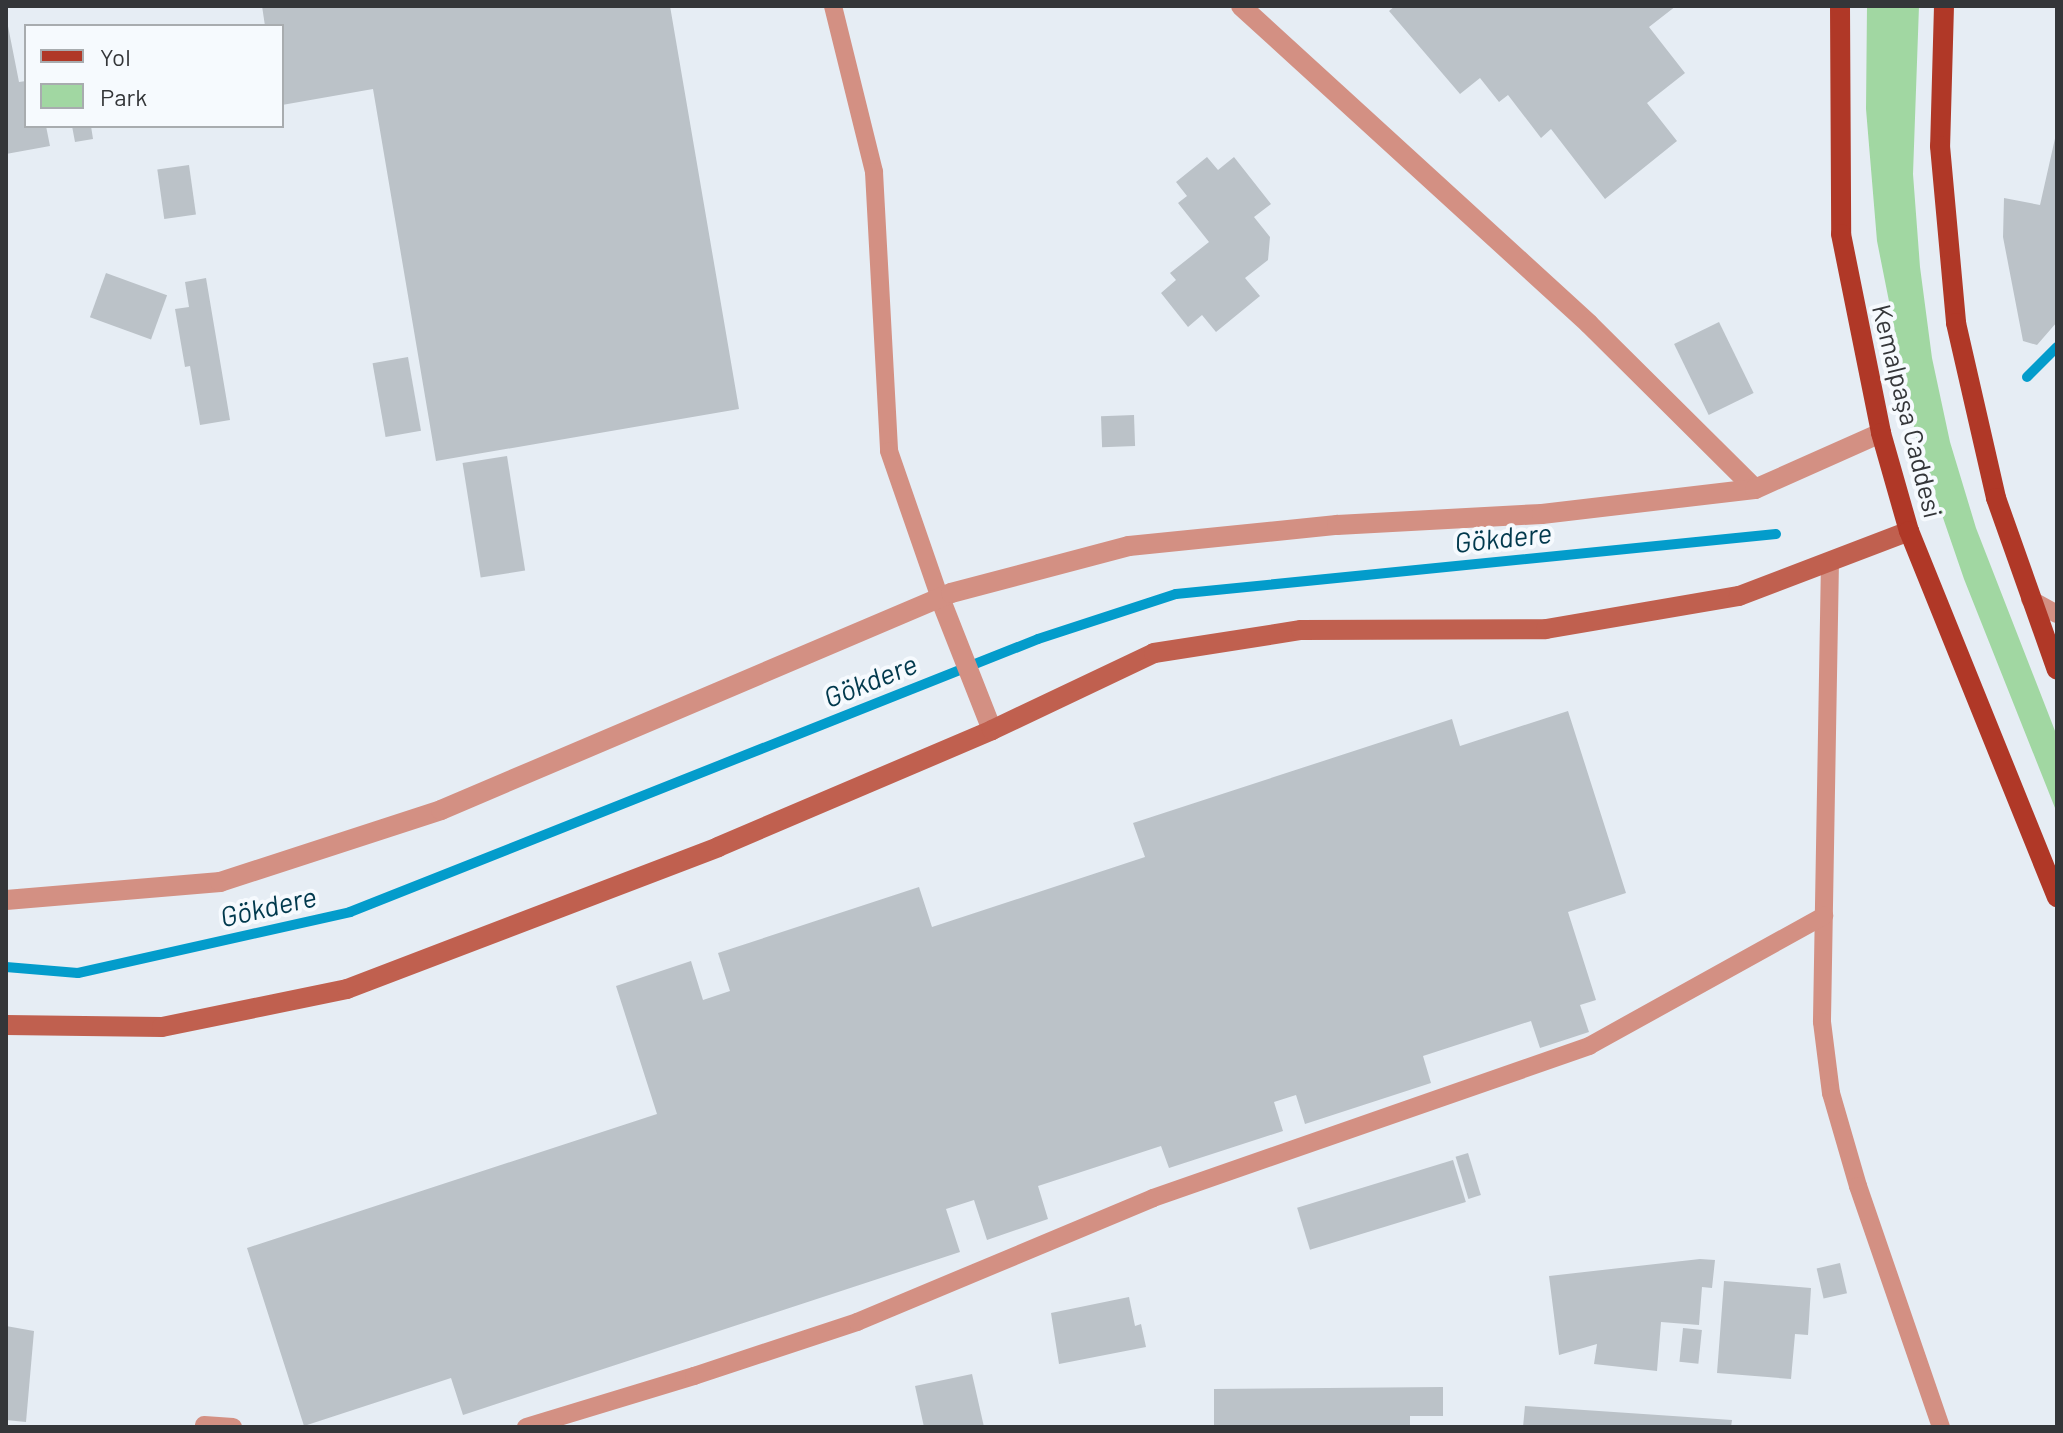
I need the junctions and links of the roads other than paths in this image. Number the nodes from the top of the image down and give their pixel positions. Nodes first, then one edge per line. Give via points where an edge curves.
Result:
1 (833, 6) edge
2 (1241, 6) edge
3 (1840, 6) edge
4 (1944, 6) edge
5 (1881, 433) junction
6 (1755, 489) junction
7 (1909, 531) junction
8 (1830, 561) junction
9 (940, 598) junction
10 (2030, 599) junction
11 (2057, 614) edge
12 (2057, 670) edge
13 (992, 730) junction
14 (2057, 897) edge
15 (6, 900) edge
16 (1824, 916) junction
17 (6, 1025) edge
18 (204, 1425) edge
19 (233, 1427) edge
20 (526, 1427) edge
21 (1941, 1427) edge

1 - 9 lane via 874,172 889,451
2 - 6 street via 1589,324
3 - 5 main road, Kemalpaşa Caddesi via 1841,234
4 - 10 main road via 1940,146 1956,323 1996,498
5 - 6 street
5 - 7 main road, Kemalpaşa Caddesi
6 - 9 street via 1542,514 1337,525 1129,546
7 - 8 main road
7 - 14 main road, Kemalpaşa Caddesi
8 - 13 main road via 1739,596 1546,629 1301,630 1154,653
8 - 16 lane
9 - 13 street
9 - 15 street via 441,810 220,882
10 - 11 lane
10 - 12 main road
13 - 17 main road via 718,847 347,989 162,1027
16 - 20 lane via 1589,1046 1153,1198 857,1322
16 - 21 lane via 1822,1022 1831,1093
18 - 19 lane

